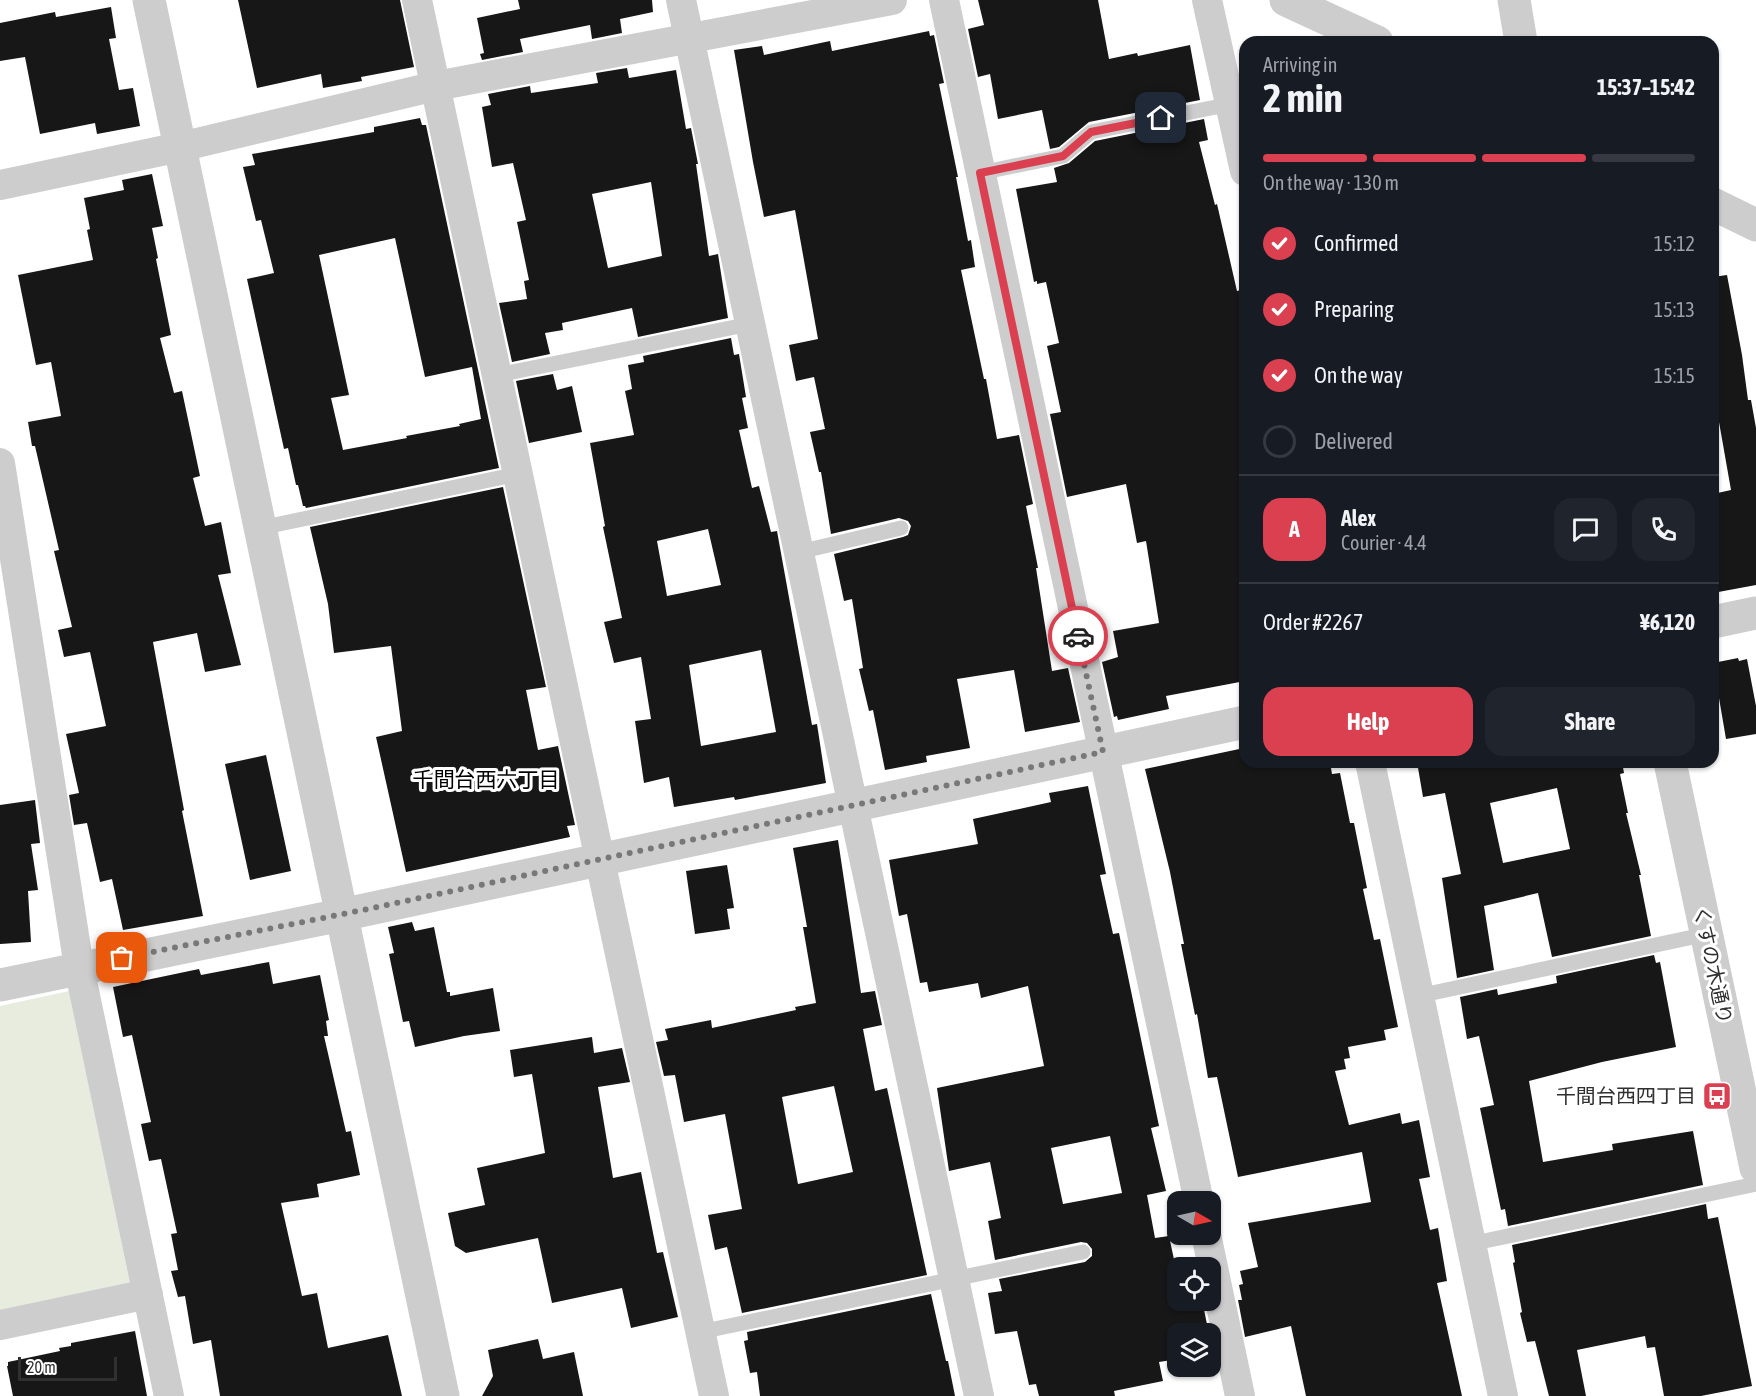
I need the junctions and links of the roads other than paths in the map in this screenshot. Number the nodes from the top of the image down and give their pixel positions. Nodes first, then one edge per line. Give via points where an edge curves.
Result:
1 (148, 0) edge
2 (417, 0) edge
3 (681, 0) edge
4 (892, 0) edge
5 (944, 0) edge
6 (1207, 0) edge
7 (1286, 0) edge
8 (1514, 0) edge
9 (1364, 36) edge
10 (1520, 36) edge
11 (689, 39) junction
12 (436, 86) junction
13 (1231, 104) junction
14 (1239, 142) edge
15 (180, 147) junction
16 (980, 173) junction
17 (0, 185) edge
18 (1719, 207) edge
19 (1756, 225) edge
20 (750, 324) junction
21 (497, 375) junction
22 (0, 463) edge
23 (518, 474) junction
24 (260, 528) junction
25 (900, 528) dead end
26 (799, 552) junction
27 (1756, 614) edge
28 (1719, 621) edge
29 (1239, 723) edge
30 (1103, 752) junction
31 (1371, 768) edge
32 (1671, 768) edge
33 (853, 805) junction
34 (600, 859) junction
35 (341, 915) junction
36 (1707, 934) junction
37 (79, 967) junction
38 (0, 985) edge
39 (1419, 996) junction
40 (1755, 1164) edge
41 (1197, 1191) edge
42 (1470, 1244) junction
43 (1208, 1245) edge
44 (1083, 1252) dead end
45 (954, 1279) junction
46 (148, 1294) junction
47 (0, 1325) edge
48 (700, 1332) junction
49 (169, 1396) edge
50 (443, 1396) edge
51 (714, 1396) edge
52 (979, 1396) edge
53 (1240, 1396) edge
54 (1503, 1396) edge

1 - 15 street
2 - 12 street
3 - 11 street
4 - 11 street
5 - 16 street
6 - 13 street
7 - 9 street
8 - 10 street
11 - 12 street
11 - 20 street
12 - 15 street
12 - 21 street
13 - 14 street
13 - 16 lane via 1091,132 1063,156
15 - 17 street
15 - 24 street
16 - 30 street
18 - 19 street
20 - 21 lane
20 - 26 street
21 - 23 street
22 - 37 street
23 - 24 lane
23 - 34 street
24 - 35 street
25 - 26 lane
26 - 33 street
27 - 28 street
29 - 30 street
30 - 33 street
30 - 41 street
31 - 39 street
32 - 36 street, くすの木通り
33 - 34 street
33 - 45 street
34 - 35 street
34 - 48 street
35 - 37 street
35 - 50 street
36 - 39 lane
36 - 40 street, くすの木通り
37 - 38 street
37 - 46 street
39 - 42 street
40 - 42 lane
42 - 54 street
43 - 53 street
44 - 45 lane
45 - 48 lane
45 - 52 street
46 - 47 street
46 - 49 street
48 - 51 street

